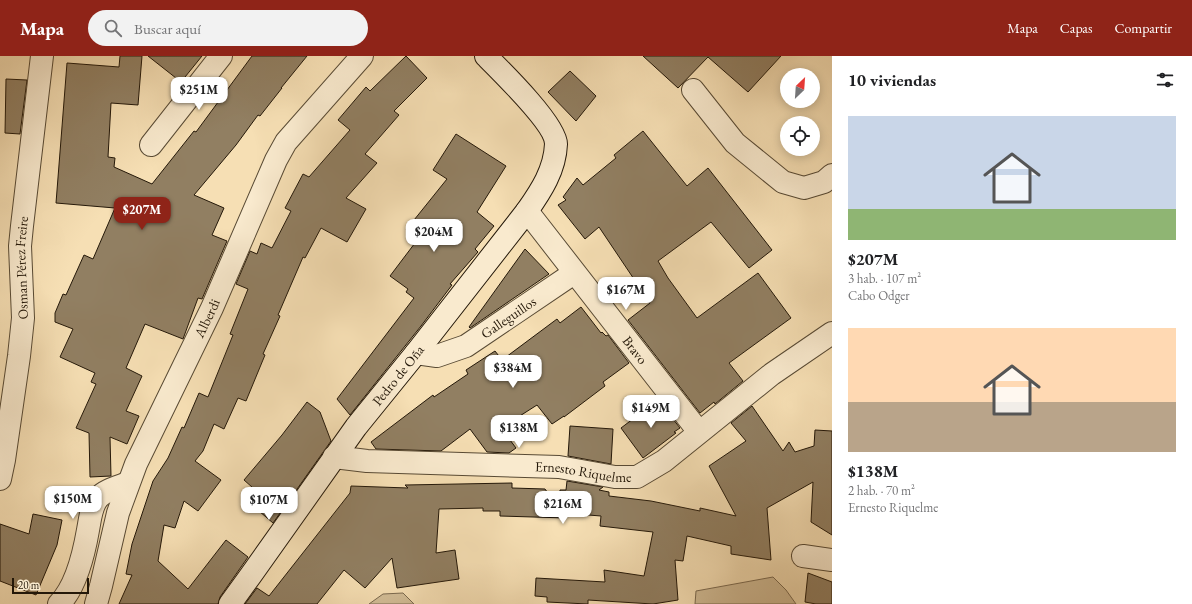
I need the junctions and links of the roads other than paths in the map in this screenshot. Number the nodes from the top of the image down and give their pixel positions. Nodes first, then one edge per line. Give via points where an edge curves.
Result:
1 (42, 56) edge
2 (221, 56) edge
3 (486, 56) edge
4 (354, 59) edge
5 (693, 90) dead end
6 (151, 145) dead end
7 (832, 175) edge
8 (526, 211) junction
9 (574, 272) junction
10 (832, 333) edge
11 (416, 353) junction
12 (699, 432) junction
13 (334, 457) junction
14 (0, 479) edge
15 (128, 484) junction
16 (803, 556) dead end
17 (832, 560) edge
18 (59, 604) edge
19 (96, 604) edge
20 (230, 604) edge

1 - 14 street, Osman Pérez Freire via 20,246 23,318
2 - 6 street
3 - 8 street, Pedro de Oña via 539,113 556,143 548,176 540,193
4 - 15 street, Alberdi via 286,142 276,160 212,308
5 - 7 street via 734,143 783,182 804,188 824,182
8 - 9 street, Bravo
8 - 11 street, Pedro de Oña
9 - 11 street, Galleguillos via 466,346 437,356
9 - 12 street, Bravo
10 - 12 street, Ernesto Riquelme via 772,374
11 - 13 street, Pedro de Oña
12 - 13 street, Ernesto Riquelme via 664,461 638,477 615,477 559,467 367,461
13 - 20 street, Pedro de Oña
15 - 18 street via 108,490 98,498 92,510 84,553 71,586
15 - 19 street, Alberdi via 118,513
16 - 17 street

